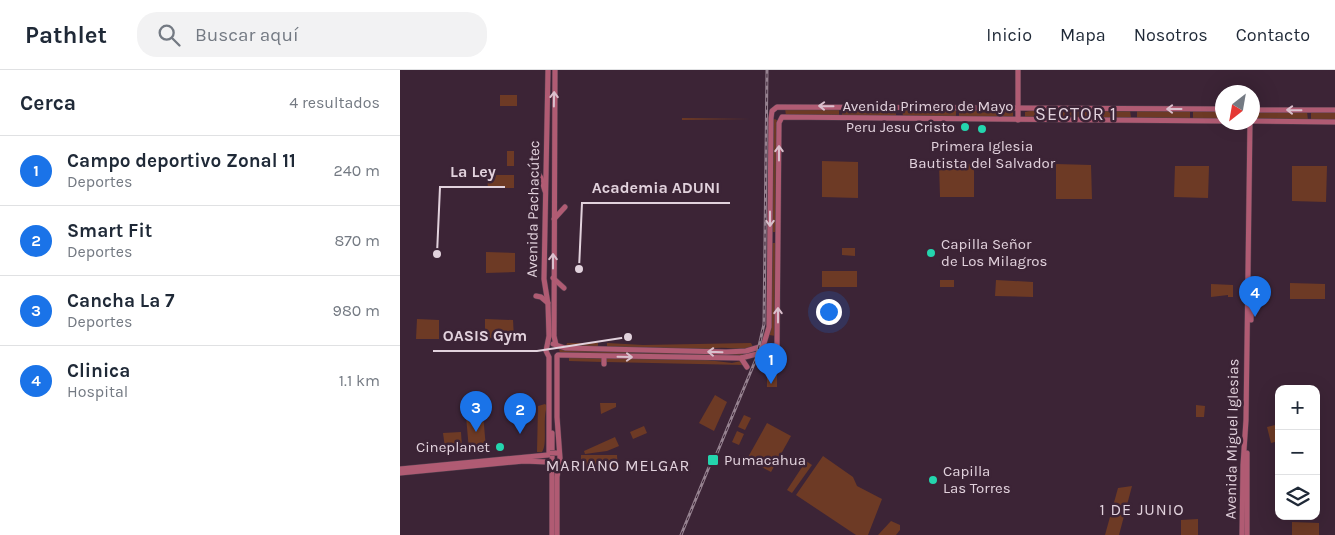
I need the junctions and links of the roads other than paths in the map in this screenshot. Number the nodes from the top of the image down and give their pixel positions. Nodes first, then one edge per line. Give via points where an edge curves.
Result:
1 (548, 70) edge
2 (555, 70) edge
3 (1017, 70) edge
4 (1016, 108) junction
5 (1215, 109) edge
6 (1260, 110) edge
7 (1335, 110) edge
8 (770, 118) junction
9 (782, 118) junction
10 (1016, 120) junction
11 (1215, 121) edge
12 (1260, 122) edge
13 (1335, 122) edge
14 (547, 127) junction
15 (554, 127) junction
16 (1251, 130) edge
17 (538, 174) dead end
18 (546, 192) junction
19 (565, 207) dead end
20 (553, 219) junction
21 (553, 278) junction
22 (564, 288) dead end
23 (536, 296) dead end
24 (548, 304) junction
25 (777, 339) junction
26 (606, 342) dead end
27 (765, 342) junction
28 (1249, 344) junction
29 (557, 346) junction
30 (547, 347) junction
31 (605, 349) junction
32 (696, 351) junction
33 (769, 351) junction
34 (761, 354) junction
35 (604, 356) junction
36 (554, 357) junction
37 (696, 358) junction
38 (741, 358) junction
39 (604, 364) dead end
40 (747, 367) dead end
41 (549, 454) junction
42 (558, 454) junction
43 (548, 463) junction
44 (558, 463) junction
45 (400, 469) edge
46 (400, 473) edge
47 (553, 535) edge
48 (1242, 535) edge
49 (1247, 535) edge

1 - 14 main road, Avenida Pachacútec
15 -> 2 main road, Avenida Pachacútec
3 - 4 main road
5 -> 4 main road, Avenida Primero de Mayo
4 -> 8 main road, Avenida Primero de Mayo via 784,106 774,108
4 - 10 main road
7 -> 6 main road
8 - 9 main road, Avenida Primero de Mayo
8 -> 27 main road via 770,319
9 - 10 main road, Avenida Primero de Mayo
25 -> 9 main road via 779,123
10 - 11 main road, Avenida Primero de Mayo
12 - 13 main road
14 - 15 main road
14 - 18 main road, Avenida Pachacútec
15 - 20 main road, Avenida Pachacútec
16 - 28 main road
17 - 18 main road
18 - 24 main road, Avenida Pachacútec via 544,279
19 - 20 main road
21 -> 20 main road, Avenida Pachacútec
21 - 22 main road
21 - 29 main road, Avenida Pachacútec
23 - 24 main road
24 - 30 main road, Avenida Pachacútec
25 - 27 main road via 772,337
25 - 33 main road via 777,346
26 - 31 main road
27 -> 32 main road via 746,352
27 - 33 main road
27 - 34 main road
28 - 48 main road, Avenida Miguel Iglesias
28 - 49 main road, Avenida Miguel Iglesias
29 - 30 main road
29 - 31 main road
29 - 36 main road via 560,350
30 - 36 main road via 546,352
31 - 32 main road
32 - 37 main road
33 - 34 main road
34 - 38 main road
35 - 36 main road
35 -> 37 main road
35 - 39 main road
36 - 41 main road
36 - 42 main road
36 - 47 main road
37 - 38 main road
38 - 40 main road
41 - 42 main road, bridge
41 - 43 main road
41 - 45 main road
42 - 44 main road
43 - 44 main road, bridge
43 - 46 main road via 524,461
43 - 47 main road
44 - 47 main road

